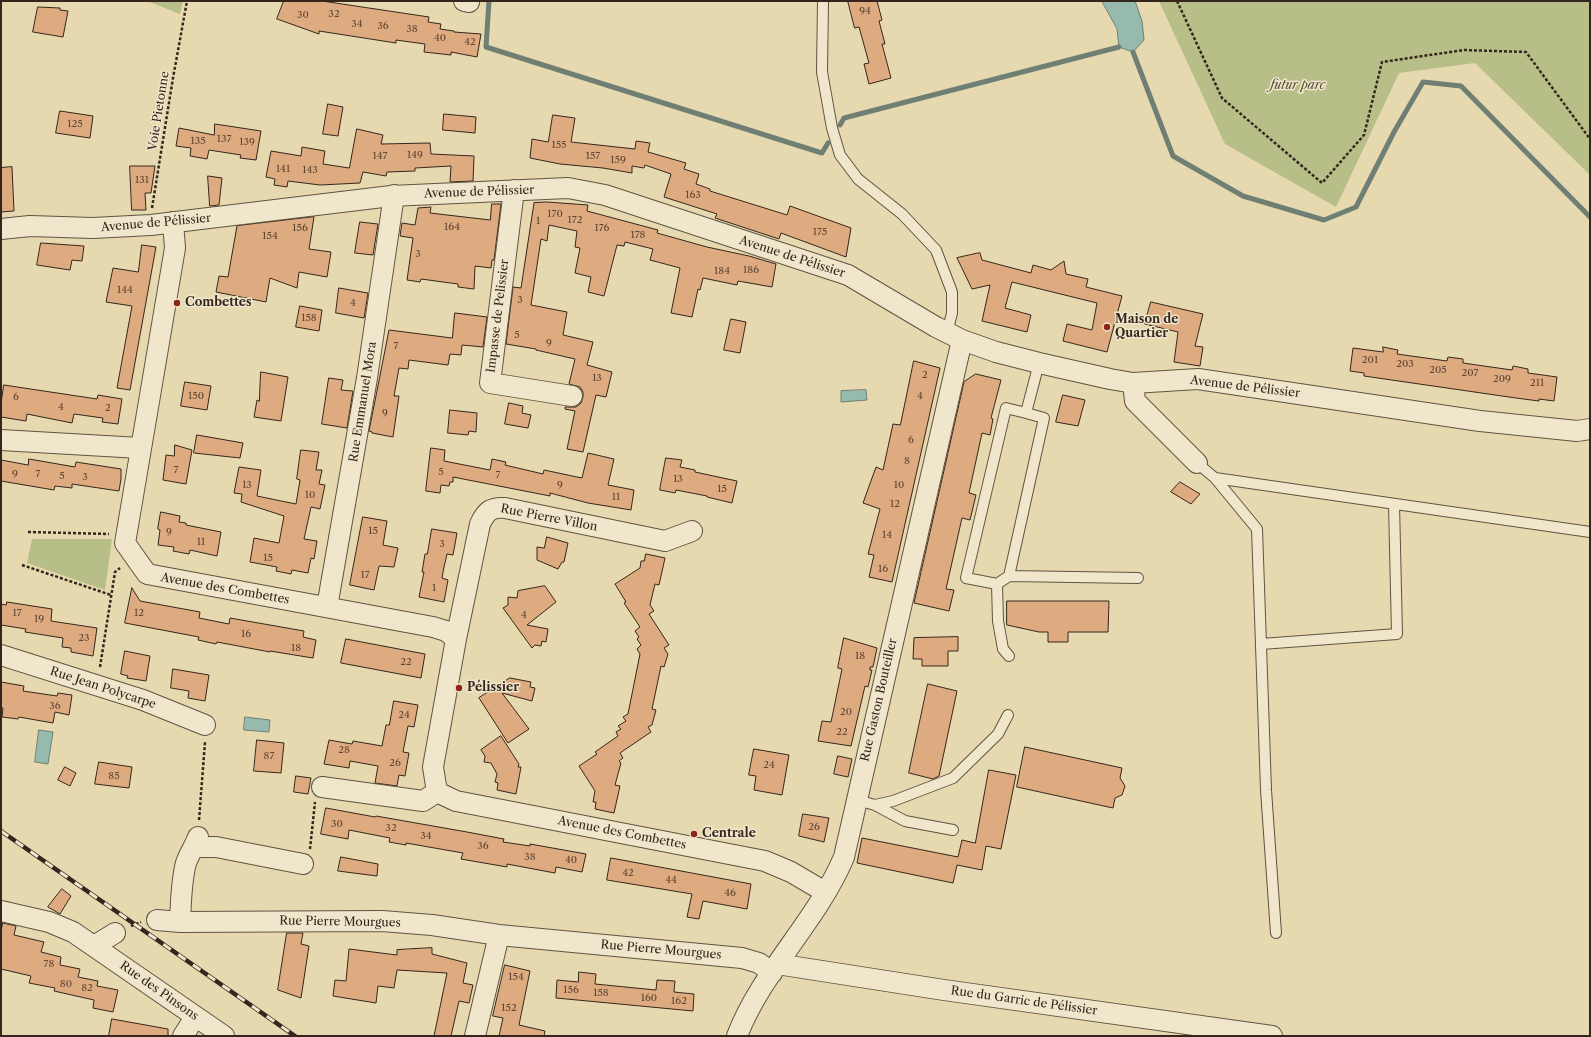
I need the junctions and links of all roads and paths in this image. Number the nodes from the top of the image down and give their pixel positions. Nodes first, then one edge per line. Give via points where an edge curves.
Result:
1 (187, 1) edge
2 (823, 1) edge
3 (1177, 1) edge
4 (1590, 139) edge
5 (514, 190) junction
6 (394, 196) junction
7 (173, 222) junction
8 (151, 225) junction
9 (1, 229) edge
10 (954, 336) junction
11 (1039, 363) junction
12 (1133, 383) junction
13 (572, 396) dead end
14 (1026, 412) junction
15 (1590, 429) edge
16 (1, 440) edge
17 (140, 448) junction
18 (1197, 463) joint
19 (1215, 478) junction
20 (1394, 504) junction
21 (692, 530) dead end
22 (28, 532) dead end
23 (1590, 532) edge
24 (126, 535) junction
25 (135, 557) junction
26 (22, 565) dead end
27 (1009, 576) junction
28 (1138, 578) dead end
29 (997, 584) junction
30 (111, 595) junction
31 (327, 607) junction
32 (456, 639) junction
33 (1261, 644) junction
34 (1, 654) edge
35 (1009, 656) dead end
36 (97, 685) junction
37 (1008, 715) dead end
38 (205, 725) joint
39 (322, 787) joint
40 (437, 792) junction
41 (866, 802) junction
42 (953, 830) dead end
43 (196, 842) junction
44 (303, 864) joint
45 (825, 892) junction
46 (1, 911) edge
47 (157, 920) joint
48 (180, 922) junction
49 (115, 933) joint
50 (1276, 933) dead end
51 (499, 935) junction
52 (94, 946) junction
53 (774, 969) junction
54 (195, 1017) junction
55 (183, 1036) edge
56 (224, 1036) edge
57 (476, 1036) edge
58 (737, 1036) edge
59 (1272, 1036) edge

1 - 8 path, Voie Pietonne via 158,166
2 - 10 lane via 822,72 832,128 840,155 858,178 902,214 936,250 952,292
3 - 4 path via 1222,98 1322,183 1364,136 1382,62 1464,50 1526,52
5 - 6 street, Avenue de Pélissier
5 - 10 street, Avenue de Pélissier via 568,188 605,195 841,272
5 - 13 street, Impasse de Pelissier via 490,383
6 - 7 street, Avenue de Pélissier
6 - 31 street, Rue Emmanuel Mora via 367,378
7 - 8 street, Avenue de Pélissier
7 - 17 street, Avenue des Combettes via 175,248
8 - 9 street, Avenue de Pélissier via 93,228 30,226
10 - 11 street, Avenue de Pélissier via 996,352
10 - 41 street, Rue Gaston Bouteiller
11 - 12 street, Avenue de Pélissier
11 - 14 lane
12 - 15 street, Avenue de Pélissier via 1198,379 1480,421 1577,431
12 - 18 street via 1135,401
14 - 27 lane via 1044,418
14 - 29 lane via 1006,408 966,578
16 - 17 street
17 - 24 street, Avenue des Combettes
18 - 19 lane
19 - 20 lane
19 - 33 lane via 1257,529
20 - 23 lane
20 - 33 lane via 1398,634
21 - 32 street, Rue Pierre Villon via 665,541 495,507 484,515 480,524
22 - 24 path
24 - 25 street, Avenue des Combettes via 125,543
25 - 30 path via 115,572
25 - 31 street, Avenue des Combettes via 147,574
26 - 30 path
27 - 28 lane
27 - 29 lane
29 - 35 lane via 998,621 1003,649
30 - 36 path
31 - 32 street, Avenue des Combettes via 433,627
32 - 40 street via 433,767
33 - 50 lane via 1266,790
34 - 36 street, Rue Jean Polycarpe
36 - 38 street, Rue Jean Polycarpe
37 - 41 lane via 998,734 953,778 893,801
38 - 43 path
39 - 40 street via 422,801
39 - 44 path via 318,792 315,806 309,860
40 - 45 street, Avenue des Combettes via 456,801 753,858 778,866
41 - 42 lane via 905,821
41 - 45 street, Rue Gaston Bouteiller via 839,869
43 - 44 street
43 - 48 street via 184,872
45 - 53 street, Rue Gaston Bouteiller
46 - 52 street via 49,922 73,932
47 - 48 street, Rue Pierre Mourgues
47 - 49 path via 146,920
48 - 51 street, Rue Pierre Mourgues via 382,921
49 - 52 street
51 - 53 street, Rue Pierre Mourgues via 742,958
51 - 57 street
52 - 54 street, Rue des Pinsons
53 - 58 street, Rue Gaston Bouteiller via 755,998
53 - 59 street, Rue du Garric de Pélissier
54 - 55 street
54 - 56 street, Rue des Pinsons

